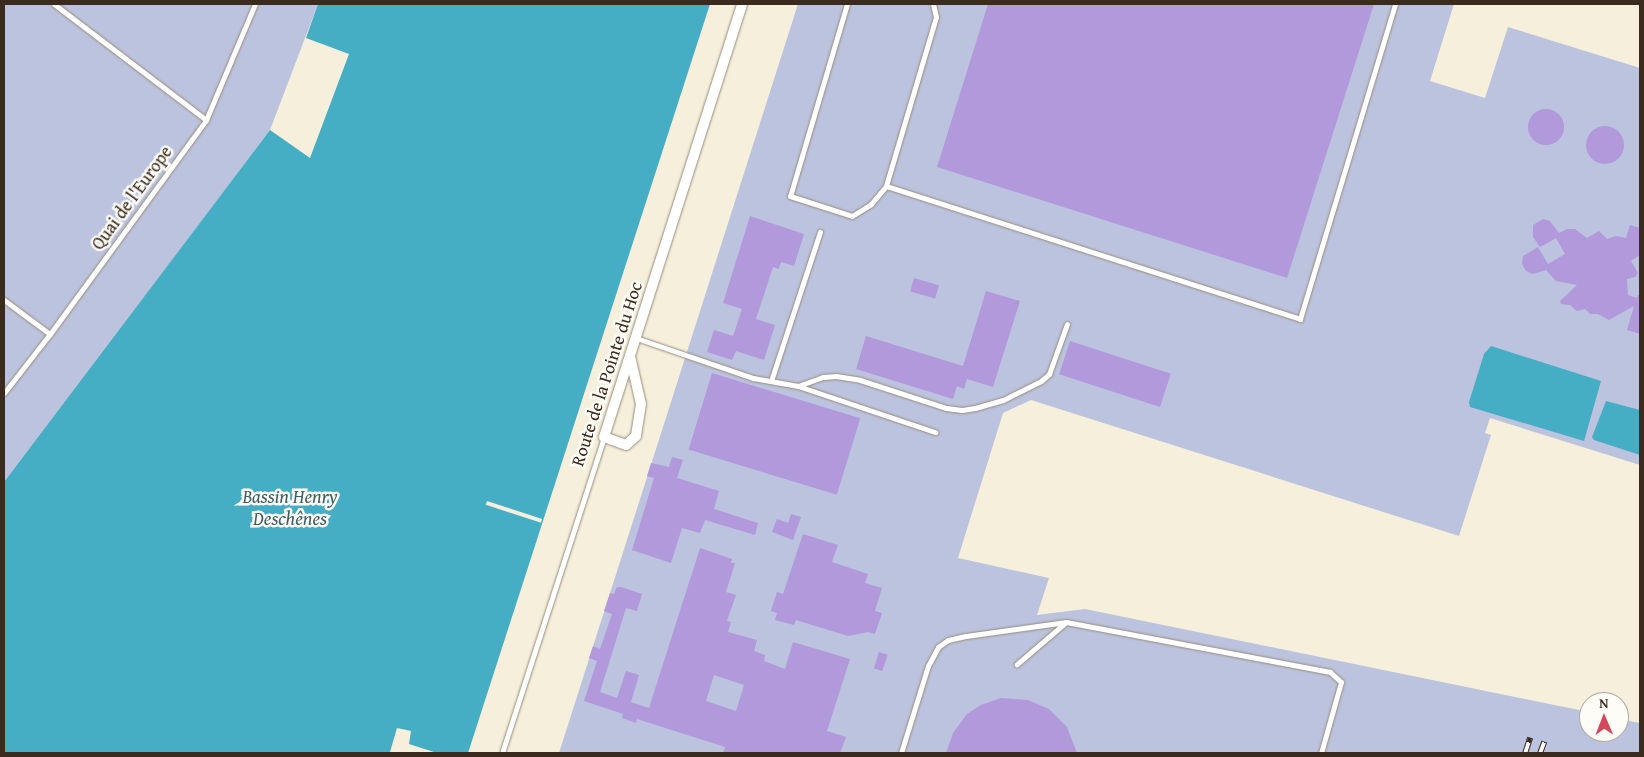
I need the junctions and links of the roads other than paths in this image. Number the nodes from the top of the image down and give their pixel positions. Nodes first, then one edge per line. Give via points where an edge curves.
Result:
1 (54, 4) edge
2 (255, 4) edge
3 (742, 4) edge
4 (847, 4) edge
5 (934, 4) edge
6 (1395, 4) edge
7 (206, 120) junction
8 (886, 186) junction
9 (820, 232) dead end
10 (4, 300) edge
11 (1067, 324) dead end
12 (50, 334) junction
13 (636, 338) junction
14 (630, 356) junction
15 (771, 382) junction
16 (798, 386) junction
17 (4, 393) edge
18 (935, 432) dead end
19 (604, 437) junction
20 (1066, 622) junction
21 (1017, 664) dead end
22 (502, 753) edge
23 (901, 753) edge
24 (1320, 753) edge

1 - 7 lane
2 - 7 lane, Quai de l'Europe
3 - 13 street, Route de la Pointe du Hoc
4 - 8 lane via 790,196 852,216 871,204
5 - 8 lane via 936,17
6 - 8 lane via 1300,319
7 - 12 lane, Quai de l'Europe
9 - 15 lane
10 - 12 lane
11 - 16 lane via 1049,374 1041,382 1003,400 975,408 946,408 860,380 836,376 822,377
12 - 17 lane, Quai de l'Europe
13 - 14 street, Route de la Pointe du Hoc
13 - 15 lane
14 - 19 street, Route de la Pointe du Hoc
14 - 19 street via 641,404 636,436 626,445
15 - 16 lane
16 - 18 lane
19 - 22 lane, Route de la Pointe du Hoc
20 - 21 lane
20 - 23 lane via 966,636 948,640 938,647 928,666
20 - 24 lane via 1330,672 1341,682

